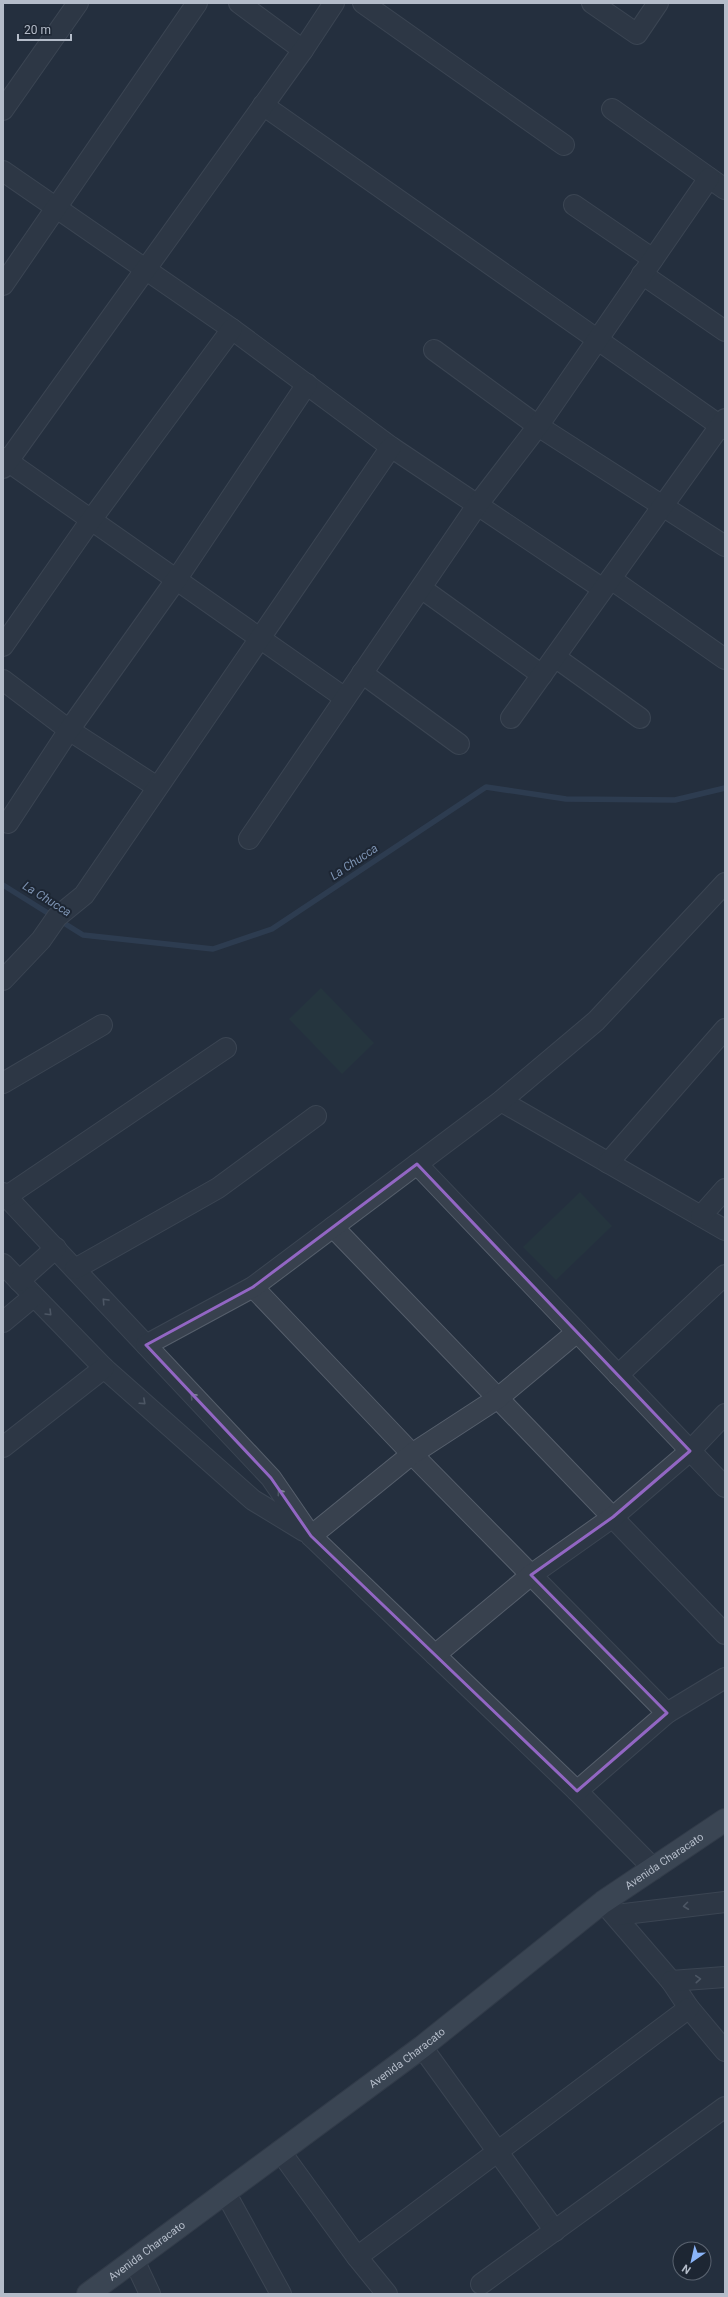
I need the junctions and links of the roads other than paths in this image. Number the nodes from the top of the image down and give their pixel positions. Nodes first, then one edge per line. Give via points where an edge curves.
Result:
1 (78, 3) edge
2 (197, 3) edge
3 (239, 3) edge
4 (334, 3) edge
5 (363, 3) edge
6 (592, 3) edge
7 (658, 3) edge
8 (303, 50) junction
9 (263, 105) junction
10 (612, 109) dead end
11 (3, 110) edge
12 (564, 146) dead end
13 (3, 171) edge
14 (709, 178) junction
15 (725, 189) edge
16 (574, 204) dead end
17 (56, 209) junction
18 (648, 266) junction
19 (145, 271) junction
20 (3, 285) edge
21 (232, 330) junction
22 (725, 331) edge
23 (597, 339) junction
24 (434, 350) dead end
25 (307, 384) junction
26 (723, 425) edge
27 (538, 426) junction
28 (391, 447) junction
29 (5, 463) edge
30 (478, 504) junction
31 (662, 507) junction
32 (91, 520) junction
33 (725, 546) edge
34 (176, 580) junction
35 (607, 584) junction
36 (421, 588) junction
37 (262, 638) junction
38 (3, 646) edge
39 (555, 657) junction
40 (725, 659) edge
41 (362, 673) junction
42 (542, 675) junction
43 (3, 680) edge
44 (345, 698) junction
45 (511, 718) dead end
46 (640, 718) dead end
47 (69, 730) junction
48 (460, 744) dead end
49 (157, 787) junction
50 (8, 823) dead end
51 (249, 839) dead end
52 (725, 883) edge
53 (3, 980) edge
54 (102, 1025) dead end
55 (725, 1029) edge
56 (226, 1048) dead end
57 (3, 1083) edge
58 (501, 1101) junction
59 (316, 1116) dead end
60 (608, 1163) junction
61 (417, 1164) junction
62 (725, 1189) edge
63 (5, 1194) edge
64 (701, 1216) junction
65 (333, 1226) junction
66 (725, 1230) edge
67 (56, 1248) junction
68 (3, 1264) edge
69 (75, 1269) junction
70 (725, 1275) edge
71 (19, 1281) junction
72 (253, 1286) junction
73 (33, 1297) junction
74 (3, 1322) edge
75 (576, 1332) junction
76 (146, 1345) junction
77 (104, 1368) junction
78 (618, 1375) junction
79 (498, 1398) junction
80 (725, 1414) edge
81 (3, 1447) edge
82 (690, 1450) junction
83 (412, 1454) junction
84 (725, 1487) edge
85 (613, 1517) junction
86 (311, 1536) junction
87 (531, 1575) junction
88 (725, 1634) edge
89 (435, 1655) junction
90 (725, 1678) edge
91 (667, 1713) junction
92 (577, 1791) junction
93 (725, 1820) edge
94 (654, 1869) junction
95 (725, 1902) edge
96 (609, 1909) junction
97 (725, 1977) edge
98 (670, 1981) junction
99 (689, 2008) junction
100 (422, 2047) junction
101 (725, 2051) edge
102 (725, 2107) edge
103 (280, 2151) junction
104 (497, 2152) junction
105 (225, 2192) junction
106 (555, 2231) junction
107 (357, 2257) junction
108 (134, 2260) junction
109 (481, 2284) dead end
110 (88, 2294) edge
111 (150, 2294) edge
112 (281, 2294) edge
113 (388, 2294) edge

1 - 11 street
2 - 17 street
3 - 8 street
4 - 8 street
5 - 12 street
6 - 7 street via 637,34
8 - 9 street
9 - 19 street
9 - 23 street
10 - 14 street
13 - 17 street
14 - 15 street
14 - 18 street
16 - 18 street
17 - 19 street
17 - 20 street
18 - 22 street
18 - 23 street
19 - 21 street
19 - 29 street
21 - 25 street
21 - 32 street
23 - 26 street
23 - 27 street
24 - 27 street
25 - 28 street
25 - 34 street
26 - 31 street
27 - 30 street
27 - 31 street
28 - 30 street
28 - 37 street
29 - 32 street
30 - 35 street
30 - 36 street
31 - 33 street
31 - 35 street
32 - 34 street
32 - 38 street
34 - 37 street
34 - 47 street
35 - 39 street
35 - 40 street
36 - 41 street
36 - 42 street
37 - 44 street
37 - 49 street
39 - 42 street
39 - 46 street
41 - 44 street
41 - 48 street
42 - 45 street
43 - 47 street
44 - 51 street
47 - 49 street
47 - 50 street
49 - 53 street via 84,895 57,917 41,940
52 - 58 street via 596,1021
54 - 57 street
55 - 60 street
56 - 63 street
58 - 60 street
58 - 61 street
59 - 69 street via 218,1188
60 - 64 street
61 - 65 street
61 - 75 street
62 - 64 street
63 - 67 street
64 - 66 street
65 - 72 street
65 - 79 street
67 - 69 street
67 - 71 street
68 - 71 street
76 -> 69 street
70 - 78 street
71 - 73 street
72 - 76 street
72 - 83 street
73 - 74 street
73 -> 77 street
75 - 78 street
75 - 79 street
86 -> 76 street via 271,1478
77 - 81 street
77 -> 86 street via 253,1500
78 - 82 street
79 - 83 street
79 - 85 street
80 - 82 street
82 - 84 street
82 - 85 street
83 - 86 street
83 - 87 street
85 - 87 street
85 - 88 street
86 - 89 street
87 - 89 street
87 - 91 street
89 - 92 street
90 - 91 street
91 - 92 street
92 - 94 street
93 - 94 main road, Avenida Characato
94 - 96 main road, Avenida Characato
95 -> 96 street
96 - 98 street
96 - 100 main road, Avenida Characato
98 -> 97 street
98 - 99 street
99 - 101 street
99 - 104 street
100 - 103 main road, Avenida Characato
100 - 104 street
102 - 106 street
103 - 105 main road, Avenida Characato
103 - 107 street
104 - 106 street
104 - 107 street
105 - 108 main road, Avenida Characato
105 - 112 street
106 - 109 street
107 - 113 street
108 - 110 main road, Avenida Characato
108 - 111 street

